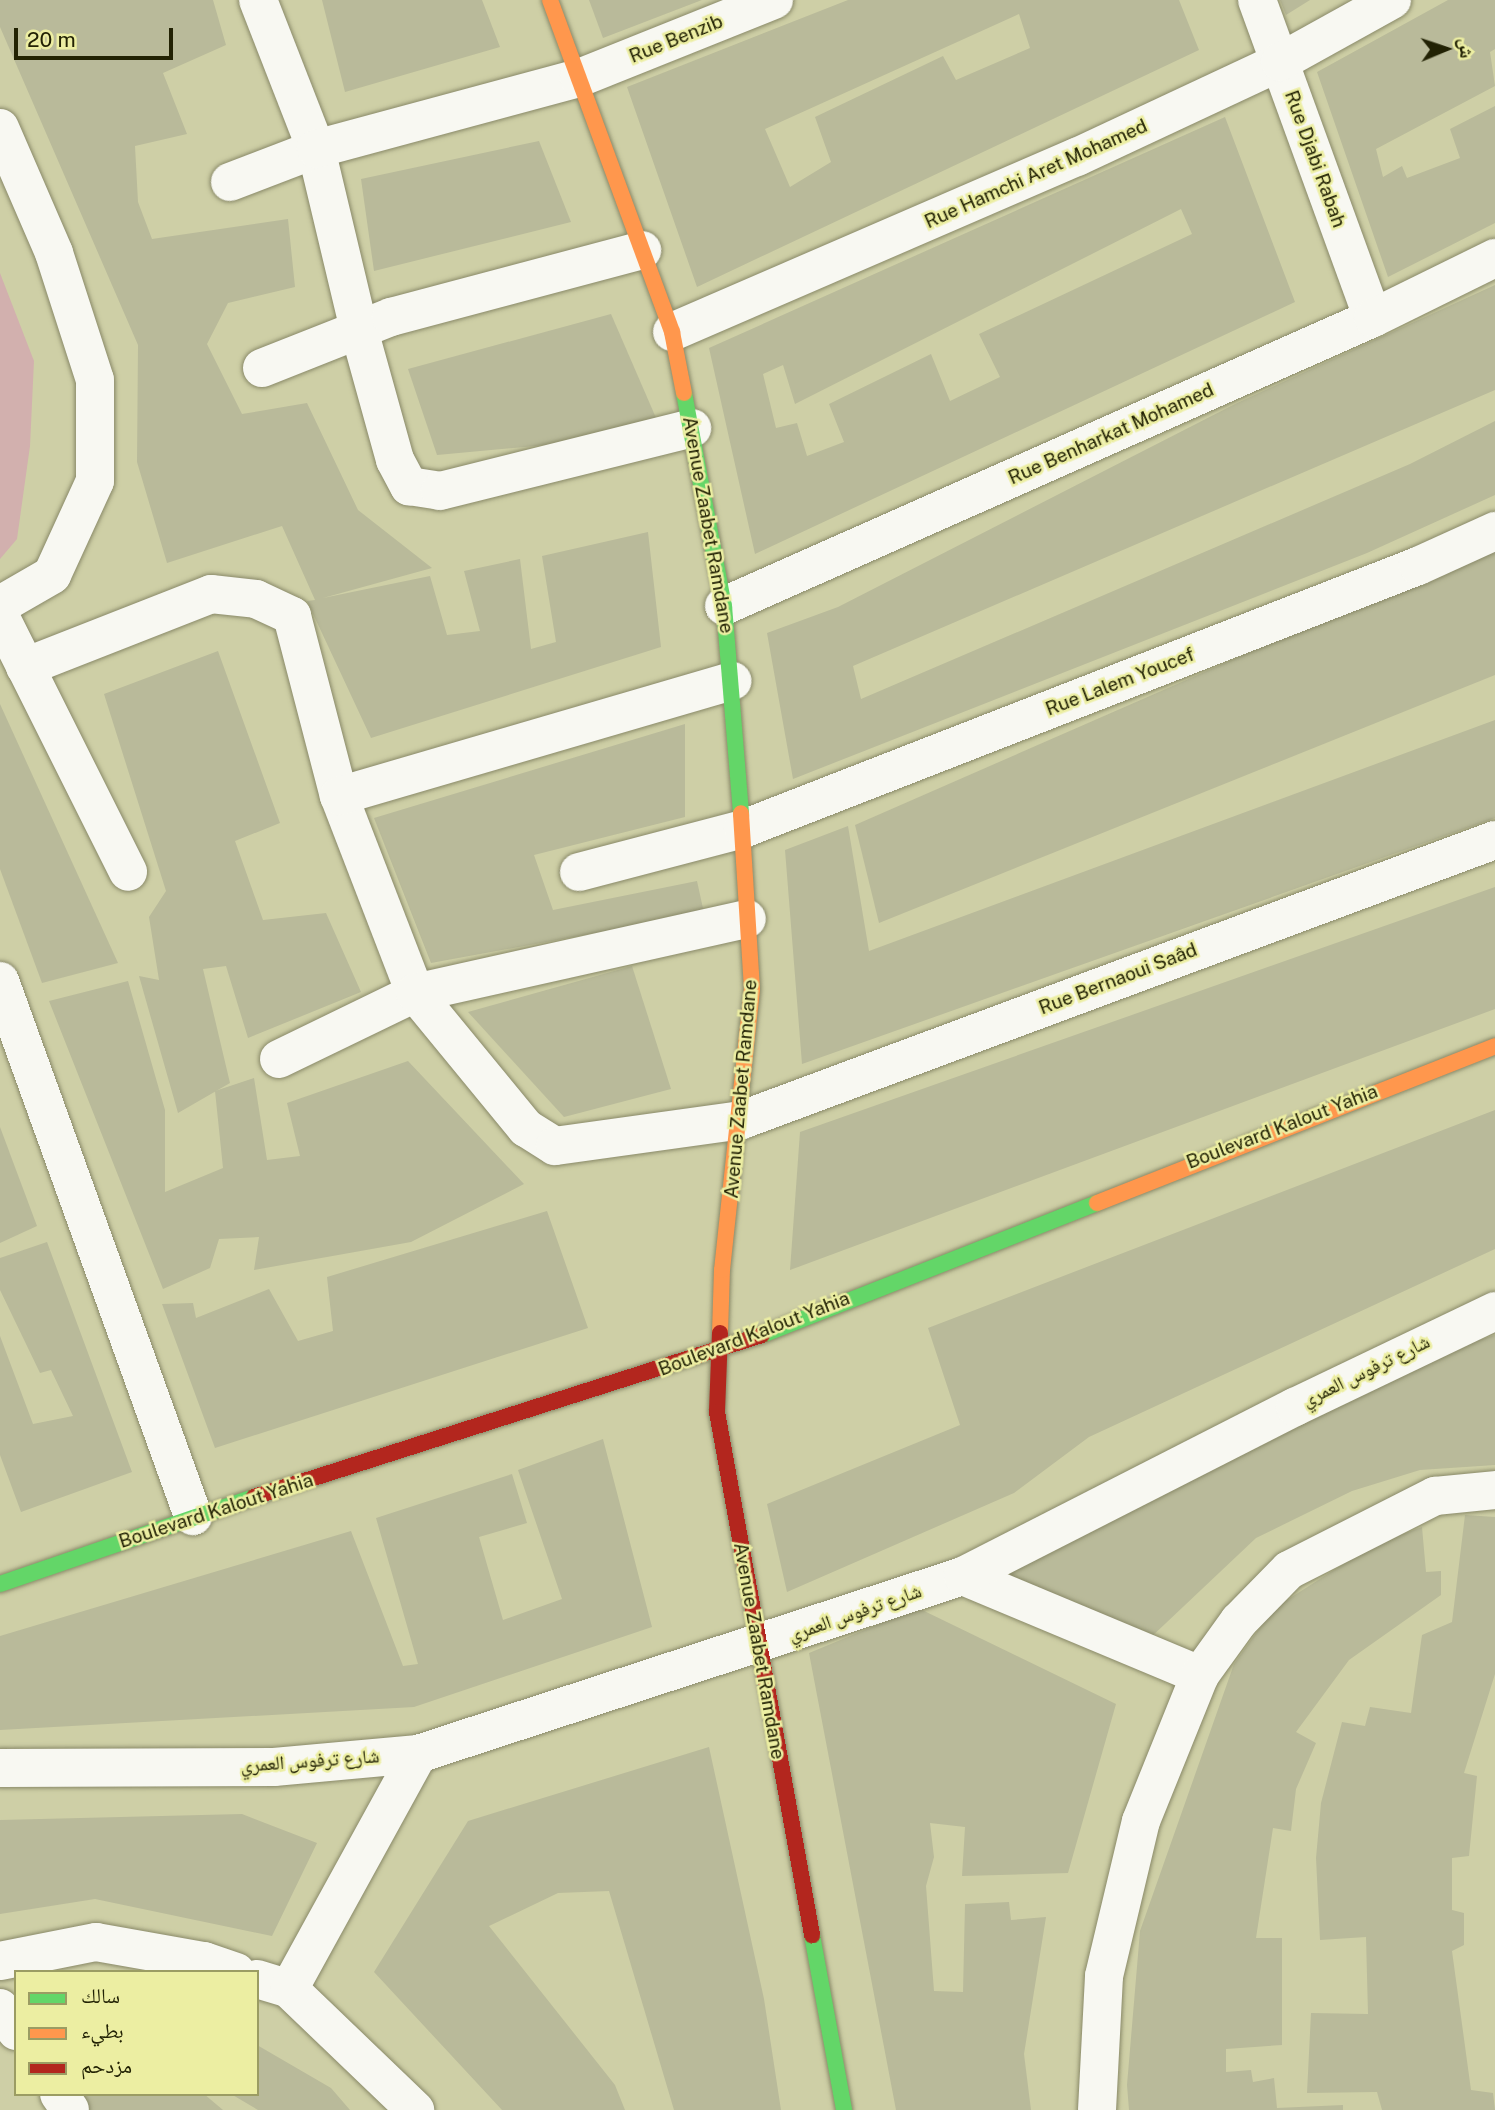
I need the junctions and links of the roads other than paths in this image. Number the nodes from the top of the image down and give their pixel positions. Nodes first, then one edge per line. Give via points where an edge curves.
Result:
1 (258, 0) edge
2 (550, 0) edge
3 (774, 0) edge
4 (1257, 0) edge
5 (1392, 0) edge
6 (1280, 62) junction
7 (579, 78) junction
8 (0, 128) edge
9 (316, 149) junction
10 (230, 182) dead end
11 (642, 250) junction
12 (1495, 258) edge
13 (1373, 318) junction
14 (359, 330) junction
15 (672, 332) junction
16 (262, 368) dead end
17 (692, 428) junction
18 (1495, 531) edge
19 (0, 605) edge
20 (724, 606) junction
21 (0, 616) edge
22 (25, 667) junction
23 (733, 681) junction
24 (339, 796) junction
25 (743, 829) junction
26 (1495, 840) edge
27 (128, 872) dead end
28 (579, 872) dead end
29 (747, 919) junction
30 (0, 981) edge
31 (415, 993) junction
32 (1495, 1046) edge
33 (279, 1059) dead end
34 (742, 1120) junction
35 (1495, 1311) edge
36 (718, 1352) junction
37 (1495, 1490) edge
38 (193, 1516) junction
39 (963, 1577) junction
40 (0, 1583) edge
41 (757, 1647) junction
42 (1200, 1675) junction
43 (418, 1754) junction
44 (0, 1768) edge
45 (0, 1961) edge
46 (230, 1970) edge
47 (273, 1984) edge
48 (0, 2008) edge
49 (14, 2028) edge
50 (415, 2110) edge
51 (844, 2110) edge
52 (1097, 2110) edge

1 - 9 street
2 - 7 main road, Avenue Zaabet Ramdane
3 - 7 street, Rue Benzib
4 - 6 street, Rue Djabi Rabah
5 - 6 street, Rue Hamchi Aret Mohamed
6 - 13 street, Rue Djabi Rabah
6 - 15 street, Rue Hamchi Aret Mohamed via 1077,157
7 - 9 street, Rue Benzib
7 - 11 main road, Avenue Zaabet Ramdane
8 - 19 street via 54,253 95,380 95,481 52,575
9 - 10 street, Rue Benzib
9 - 14 street
11 - 14 street via 391,317
11 - 15 main road, Avenue Zaabet Ramdane
12 - 13 street, Rue Benharkat Mohamed
13 - 20 street, Rue Benharkat Mohamed
14 - 16 street
14 - 17 street via 395,460 409,486 440,491
15 - 17 main road, Avenue Zaabet Ramdane
17 - 20 main road, Avenue Zaabet Ramdane
18 - 25 street, Rue Lalem Youcef via 1418,566
20 - 23 main road, Avenue Zaabet Ramdane
21 - 22 street
22 - 24 street, Rue Bernaoui Saâd via 211,594 256,599 292,616
22 - 27 street
23 - 24 street
23 - 25 main road, Avenue Zaabet Ramdane
24 - 31 street, Rue Bernaoui Saâd
25 - 28 street, Rue Lalem Youcef
25 - 29 main road, Avenue Zaabet Ramdane
26 - 34 street, Rue Bernaoui Saâd
29 - 31 street
29 - 34 main road, Avenue Zaabet Ramdane via 752,989
30 - 38 street
31 - 33 street
31 - 34 street, Rue Bernaoui Saâd via 526,1128 555,1146
32 - 36 main road, Boulevard Kalout Yahia
34 - 36 main road, Avenue Zaabet Ramdane via 722,1270
35 - 39 street, شارع ترفوس العمري via 1308,1400
36 - 38 main road, Boulevard Kalout Yahia
36 - 41 main road, Avenue Zaabet Ramdane via 717,1412
37 - 42 street via 1435,1496 1289,1570 1239,1621
38 - 40 main road, Boulevard Kalout Yahia
39 - 41 street, شارع ترفوس العمري
39 - 42 street
41 - 43 street, شارع ترفوس العمري via 540,1711
41 - 51 main road, Avenue Zaabet Ramdane
42 - 52 street via 1141,1821 1116,1924 1104,1976
43 - 44 street, شارع ترفوس العمري via 274,1767
43 - 47 street
45 - 46 street via 96,1942
47 - 50 street
48 - 49 street

